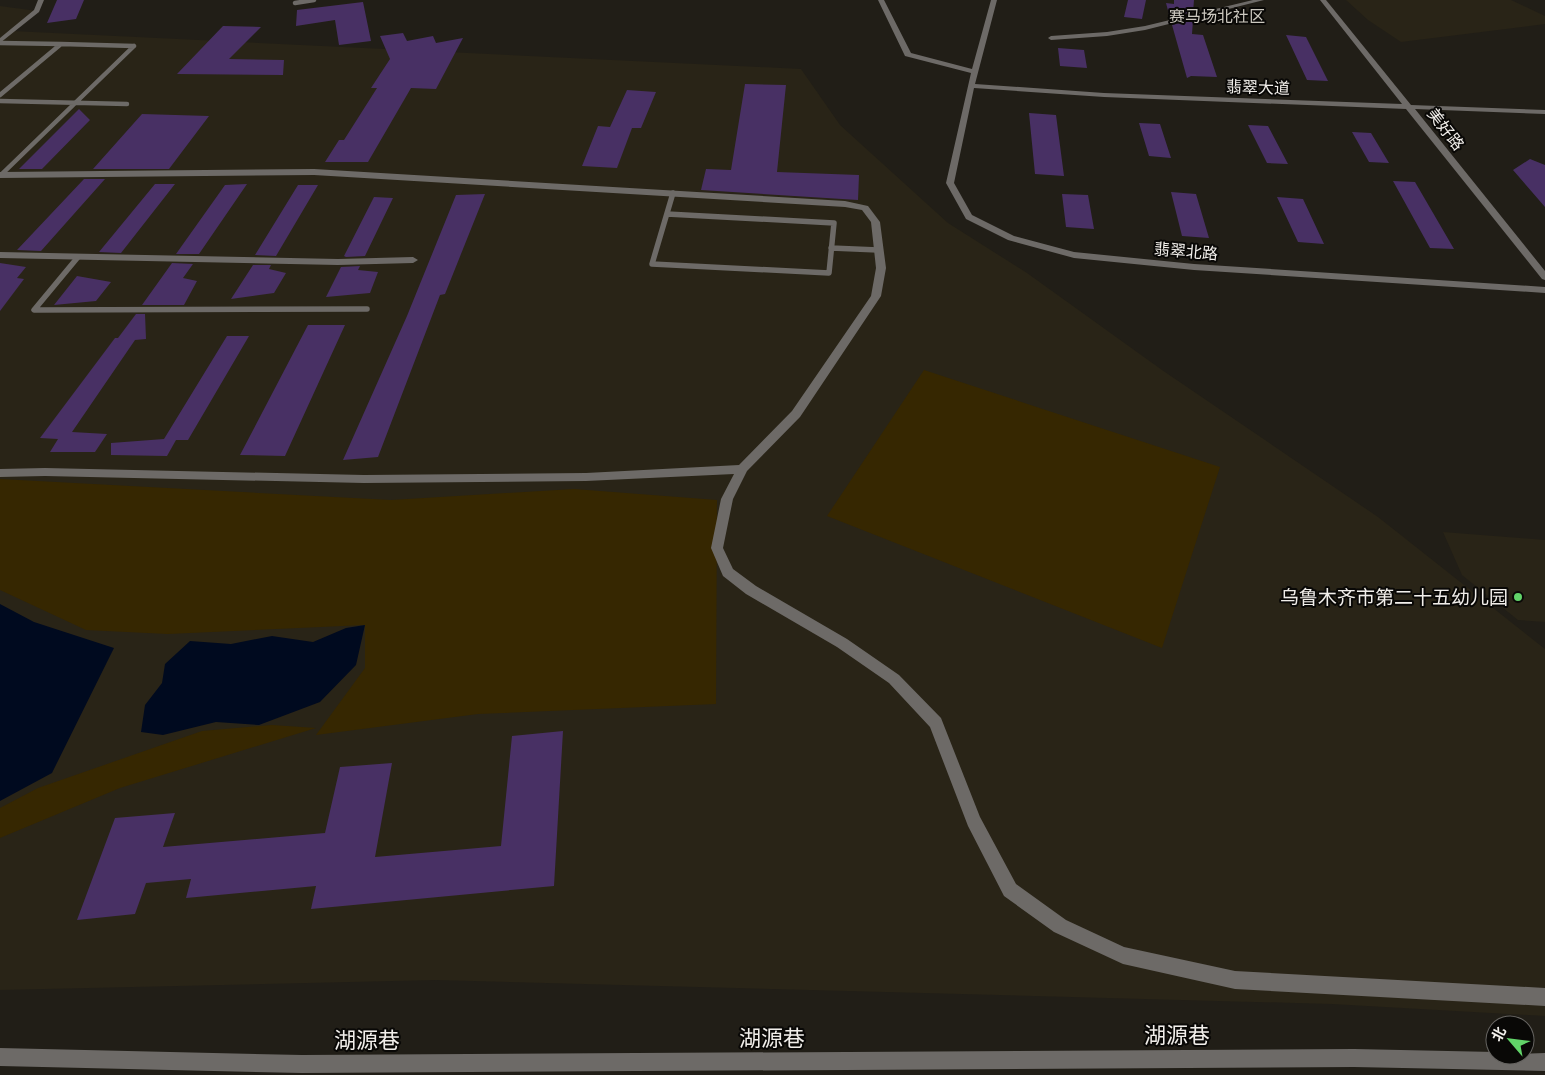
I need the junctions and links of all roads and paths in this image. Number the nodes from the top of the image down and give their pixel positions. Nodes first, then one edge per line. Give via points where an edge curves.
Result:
1 (41, 0) edge
2 (297, 0) edge
3 (314, 0) edge
4 (881, 0) edge
5 (994, 0) edge
6 (1261, 0) edge
7 (1323, 0) edge
8 (1052, 38) dead end
9 (0, 42) edge
10 (62, 44) junction
11 (976, 72) junction
12 (970, 86) junction
13 (0, 95) edge
14 (0, 101) edge
15 (74, 102) junction
16 (127, 104) dead end
17 (1410, 107) junction
18 (1545, 112) edge
19 (1, 175) edge
20 (673, 193) junction
21 (667, 214) junction
22 (831, 248) junction
23 (878, 250) junction
24 (0, 255) edge
25 (78, 256) junction
26 (413, 260) dead end
27 (1545, 277) edge
28 (1545, 290) edge
29 (368, 309) dead end
30 (742, 469) junction
31 (0, 473) edge
32 (1545, 997) edge
33 (0, 1057) edge
34 (1545, 1062) edge

1 - 9 street via 37,10
2 - 3 lane via 295,2
4 - 11 street via 908,54
5 - 11 street, 翡翠北路
6 - 8 street via 1145,28
7 - 17 street, 美好路
9 - 10 lane
10 - 13 lane
10 - 15 lane via 134,46
11 - 12 street, 翡翠北路
12 - 17 street, 翡翠大道 via 1104,95
12 - 28 street, 翡翠北路 via 950,183 969,216 1011,238 1074,255 1185,266
14 - 15 lane
15 - 16 lane
15 - 19 lane
17 - 18 street, 翡翠大道
17 - 27 street, 美好路
19 - 20 street via 314,172
20 - 21 lane
20 - 23 street via 865,208 875,222
21 - 22 lane via 834,223
21 - 22 lane via 652,264 829,272
22 - 23 lane
23 - 30 street via 881,268 876,296 796,414
24 - 25 street
25 - 26 street via 338,262
25 - 29 lane via 34,310
30 - 31 street via 586,477 364,480
30 - 32 street via 727,499 717,548 728,572 751,590 842,643 894,679 936,723 974,822 1010,890 1060,926 1122,956 1235,980
33 - 34 street, 湖源巷 via 302,1064 1344,1058

